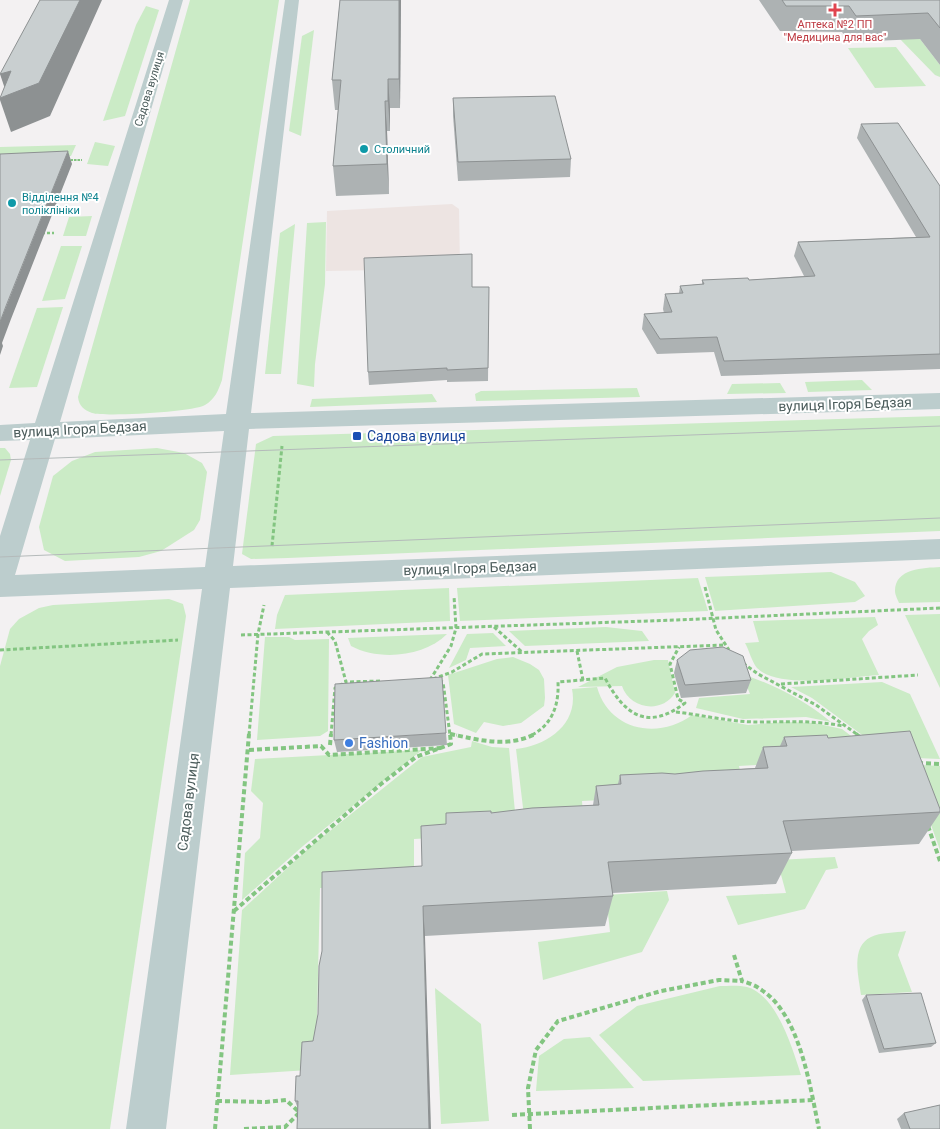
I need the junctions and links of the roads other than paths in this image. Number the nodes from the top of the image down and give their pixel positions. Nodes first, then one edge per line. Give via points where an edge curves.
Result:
1 (176, 0) edge
2 (292, 0) edge
3 (940, 401) edge
4 (237, 422) junction
5 (45, 431) junction
6 (0, 433) edge
7 (940, 549) edge
8 (217, 578) junction
9 (0, 580) edge
10 (0, 586) edge
11 (146, 1129) edge

1 - 5 main road, Садова вулиця
2 - 4 main road, Садова вулиця
3 - 4 main road, вулиця Ігоря Бедзая
4 - 5 main road, вулиця Ігоря Бедзая
4 - 8 main road, Садова вулиця
5 - 6 main road, вулиця Ігоря Бедзая
5 - 9 main road, Садова вулиця
7 - 8 main road, вулиця Ігоря Бедзая
8 - 10 main road, вулиця Ігоря Бедзая
8 - 11 main road, Садова вулиця

